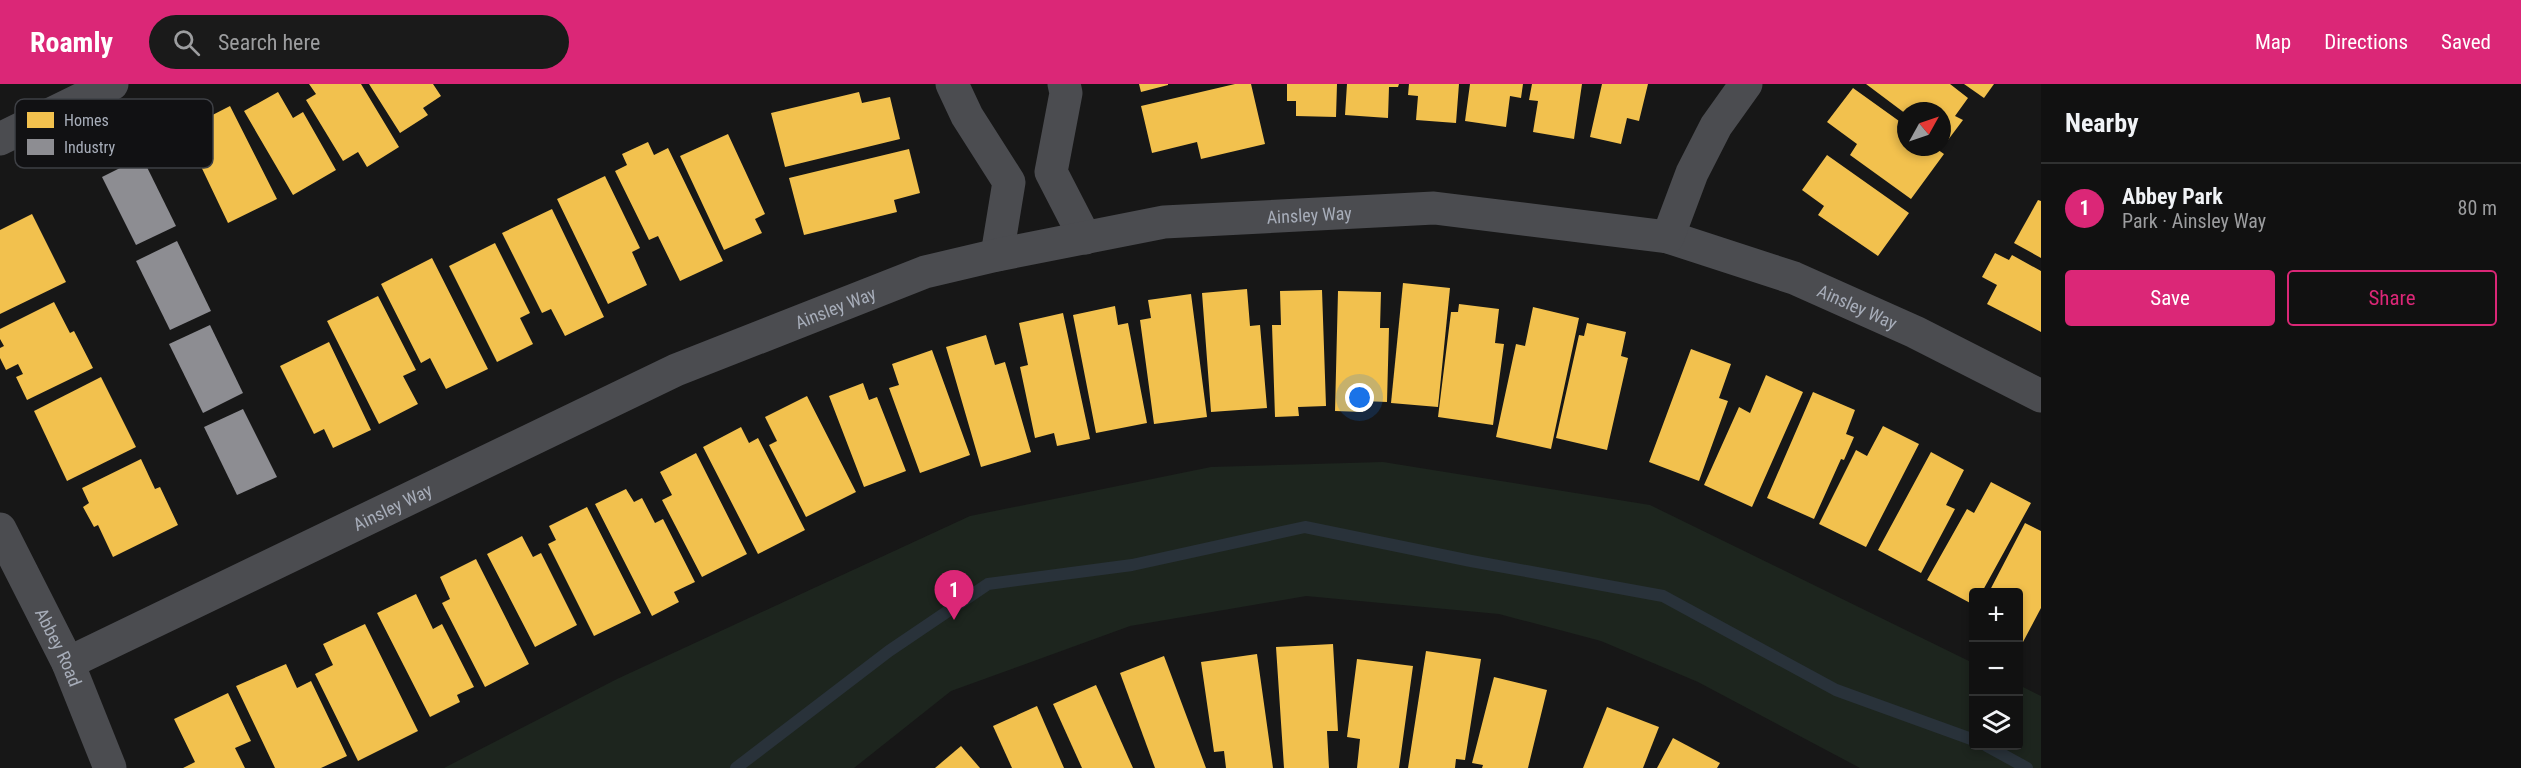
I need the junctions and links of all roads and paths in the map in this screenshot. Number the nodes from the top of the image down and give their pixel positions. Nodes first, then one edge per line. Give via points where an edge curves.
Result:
1 (112, 84) edge
2 (952, 84) edge
3 (1064, 84) edge
4 (1746, 84) edge
5 (81, 99) edge
6 (15, 132) edge
7 (0, 139) edge
8 (1668, 237) junction
9 (1085, 238) junction
10 (997, 255) junction
11 (2041, 396) edge
12 (0, 529) edge
13 (68, 663) junction
14 (110, 768) edge

1 - 5 street
2 - 10 street via 966,116 1009,182
3 - 9 street via 1066,93 1052,172
4 - 8 street via 1716,126
6 - 7 street
8 - 9 street, Ainsley Way via 1434,208 1164,222
8 - 11 street, Ainsley Way via 1794,278 1915,332
9 - 10 street, Ainsley Way
10 - 13 street, Ainsley Way via 925,272 676,370
12 - 13 street, Abbey Road
13 - 14 street, Abbey Road

